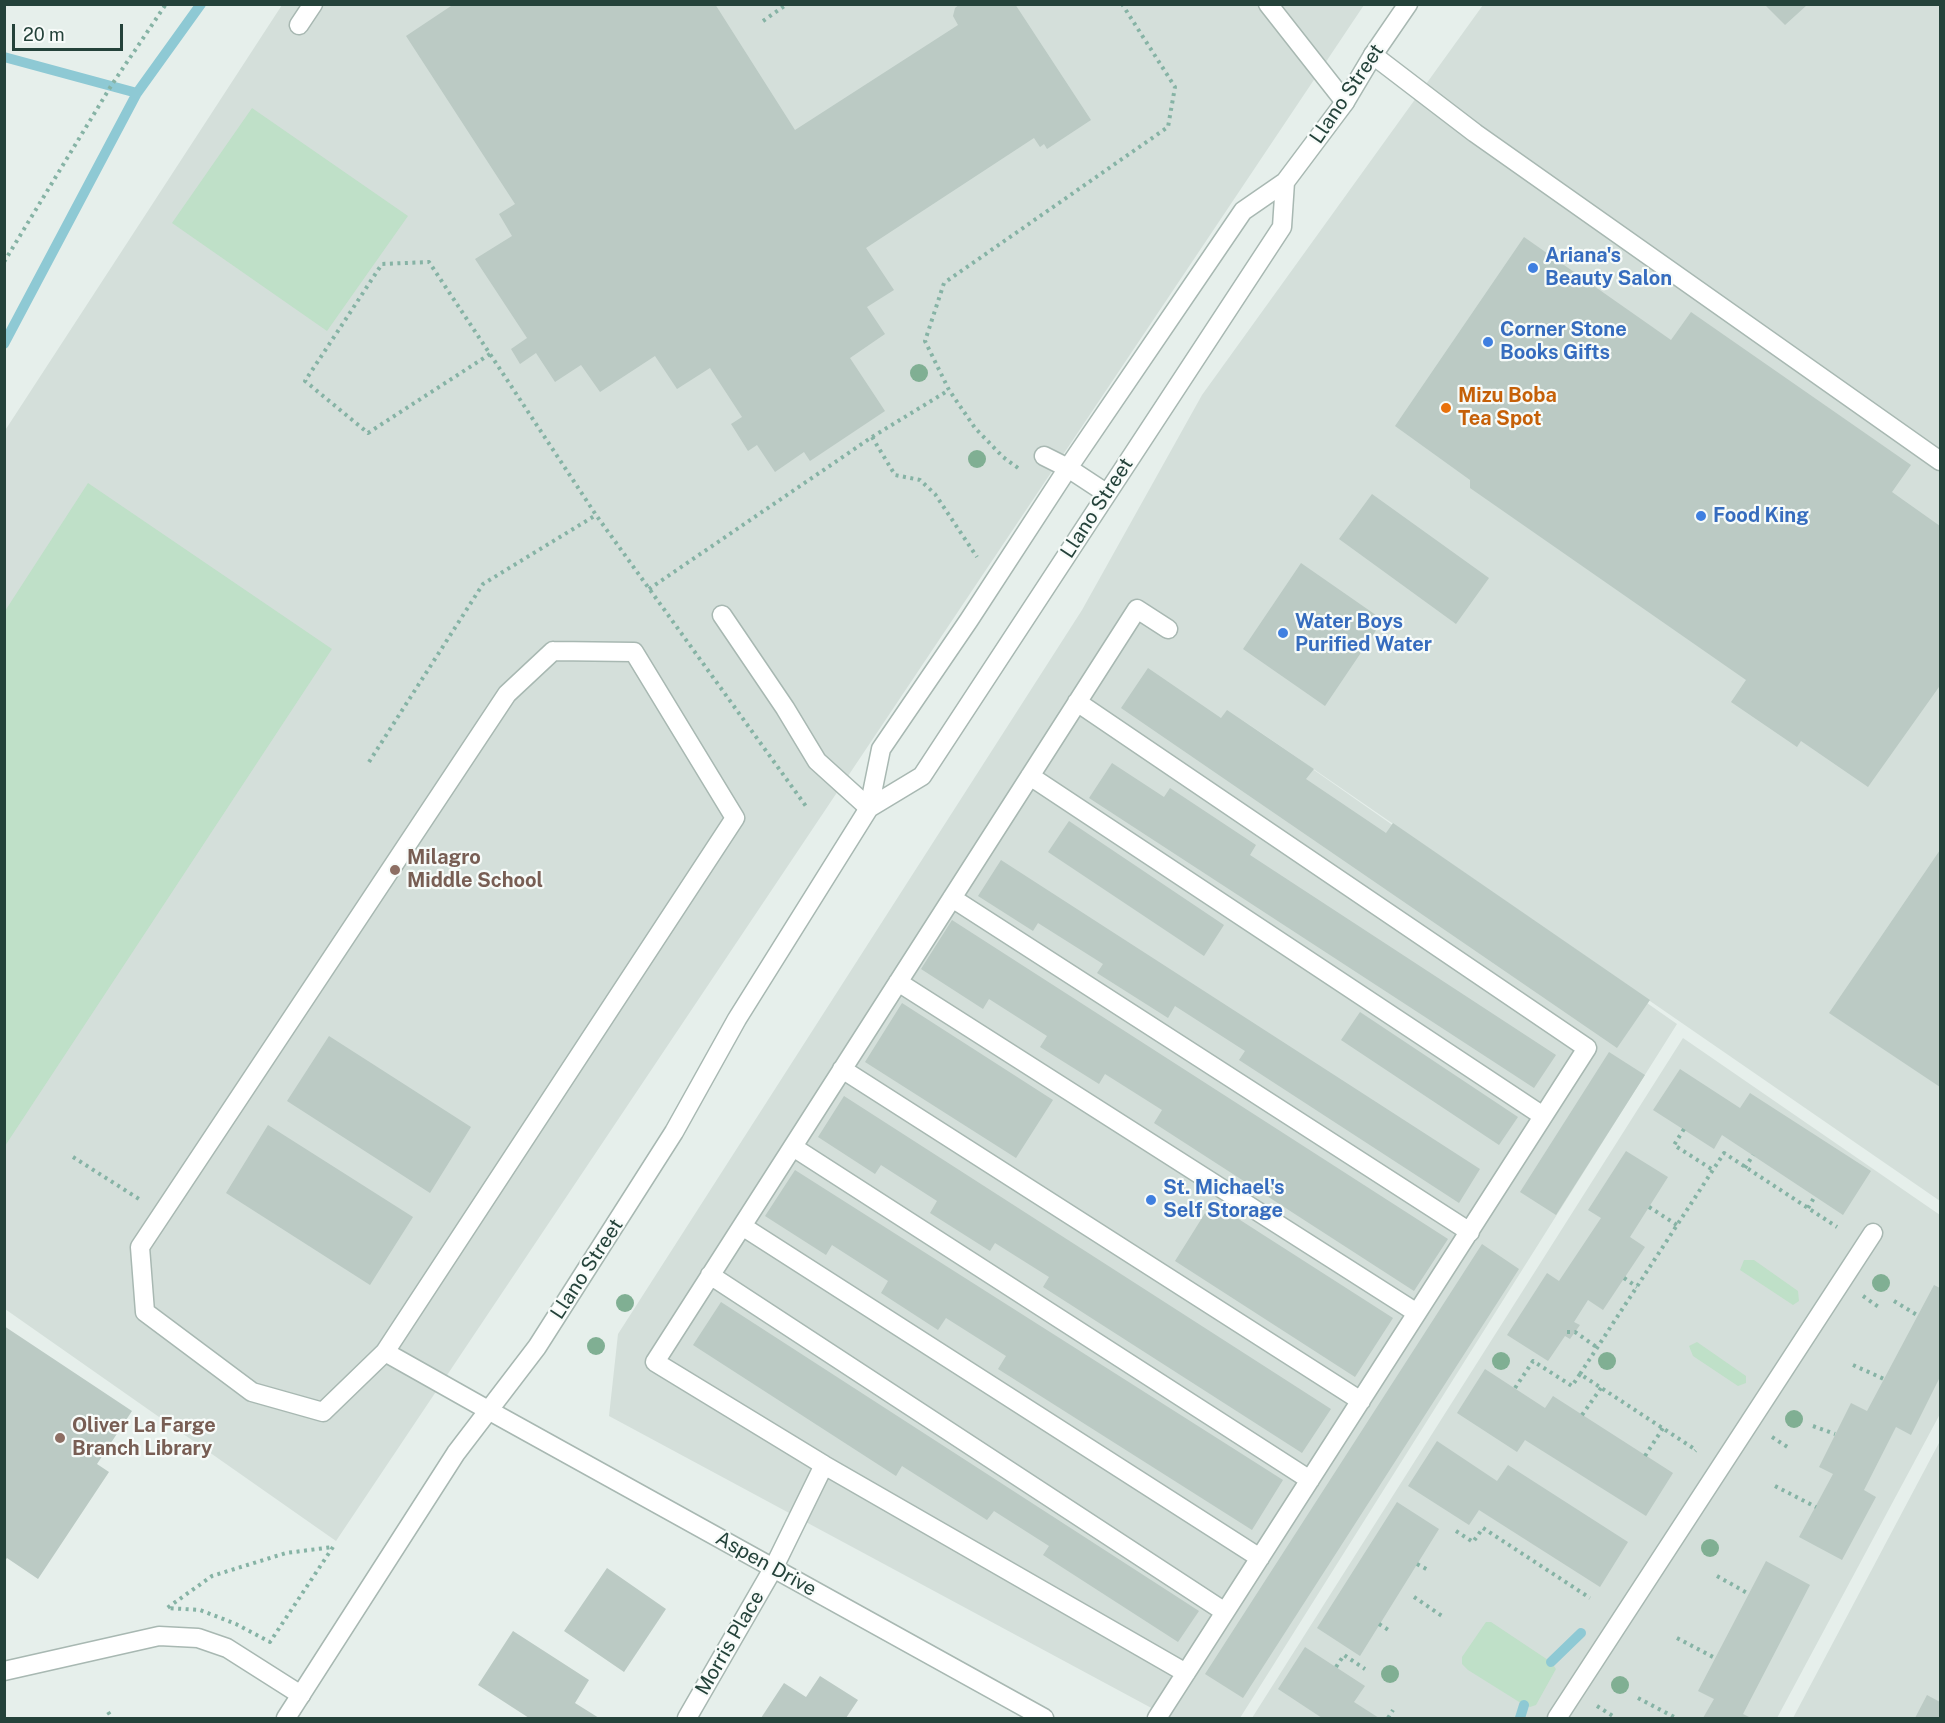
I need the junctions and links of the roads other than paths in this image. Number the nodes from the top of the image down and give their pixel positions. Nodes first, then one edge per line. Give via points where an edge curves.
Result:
1 (313, 4) edge
2 (1268, 4) edge
3 (1408, 4) edge
4 (299, 25) dead end
5 (1373, 55) junction
6 (1345, 102) junction
7 (1285, 182) junction
8 (1044, 456) dead end
9 (1941, 461) edge
10 (1068, 468) junction
11 (1106, 493) junction
12 (722, 615) dead end
13 (1168, 628) dead end
14 (1077, 702) junction
15 (1030, 776) junction
16 (869, 808) junction
17 (952, 898) junction
18 (898, 982) junction
19 (842, 1069) junction
20 (1543, 1116) junction
21 (793, 1147) junction
22 (742, 1226) junction
23 (1470, 1232) junction
24 (1873, 1233) dead end
25 (710, 1275) junction
26 (1418, 1313) junction
27 (385, 1353) junction
28 (1361, 1401) junction
29 (488, 1410) junction
30 (824, 1466) junction
31 (1310, 1480) junction
32 (1260, 1558) junction
33 (774, 1567) junction
34 (1225, 1612) junction
35 (4, 1671) edge
36 (1186, 1673) junction
37 (301, 1695) junction
38 (286, 1719) edge
39 (687, 1719) edge
40 (1044, 1719) edge
41 (1157, 1719) edge
42 (1557, 1719) edge

1 - 4 street
2 - 6 street
3 - 5 street, Llano Street
5 - 6 street, Llano Street
5 - 9 street via 1475,133
6 - 7 street, Llano Street
7 - 10 street, Llano Street via 1243,211
7 - 11 street, Llano Street via 1282,227
8 - 10 street
10 - 11 street
10 - 16 street, Llano Street via 881,749
11 - 16 street, Llano Street via 922,776
12 - 16 street via 816,761
13 - 14 street via 1137,609
14 - 15 street
14 - 20 street via 1587,1048
15 - 17 street
15 - 20 street
16 - 29 street, Llano Street via 737,1019 674,1132 537,1347
17 - 18 street
17 - 23 street
18 - 19 street
18 - 26 street
19 - 21 street
19 - 28 street
20 - 23 street
21 - 22 street
21 - 31 street
22 - 25 street
22 - 32 street
23 - 26 street
24 - 42 street
25 - 30 street via 655,1362
25 - 34 street
26 - 28 street
27 - 27 street via 323,1412 252,1392 145,1312 140,1247 507,694 553,651 634,652 735,818
27 - 29 street, Aspen Drive
28 - 31 street
29 - 33 street, Aspen Drive
29 - 37 street, Llano Street via 456,1453
30 - 33 street, Morris Place
30 - 36 street
31 - 32 street
32 - 34 street
33 - 39 street, Morris Place
33 - 40 street, Aspen Drive
34 - 36 street
35 - 37 street via 159,1636 198,1638 227,1647
36 - 41 street
37 - 38 street, Llano Street

